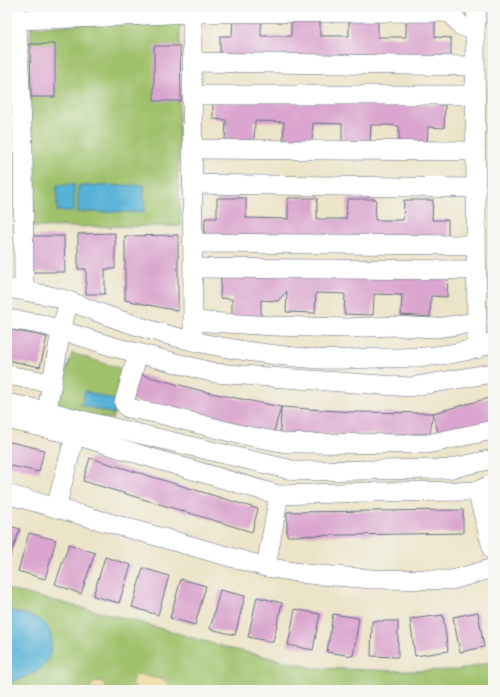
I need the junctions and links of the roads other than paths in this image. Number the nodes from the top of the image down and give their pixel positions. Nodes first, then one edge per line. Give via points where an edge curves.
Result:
1 (477, 7) edge
2 (192, 10) edge
3 (105, 12) edge
4 (14, 13) edge
5 (475, 30) junction
6 (192, 62) junction
7 (13, 64) edge
8 (476, 66) junction
9 (14, 94) edge
10 (192, 95) junction
11 (476, 95) junction
12 (15, 148) edge
13 (192, 149) junction
14 (476, 151) junction
15 (192, 184) junction
16 (476, 188) junction
17 (15, 189) edge
18 (192, 243) junction
19 (476, 245) junction
20 (193, 268) junction
21 (477, 270) junction
22 (15, 290) edge
23 (69, 301) junction
24 (7, 319) edge
25 (123, 321) junction
26 (193, 321) junction
27 (477, 322) junction
28 (436, 328) junction
29 (61, 330) junction
30 (193, 341) junction
31 (485, 346) edge
32 (114, 347) junction
33 (138, 353) junction
34 (438, 355) junction
35 (493, 373) edge
36 (7, 376) edge
37 (52, 383) junction
38 (7, 403) edge
39 (47, 410) junction
40 (7, 419) edge
41 (493, 430) edge
42 (75, 435) junction
43 (493, 459) edge
44 (485, 488) edge
45 (7, 494) edge
46 (279, 494) junction
47 (56, 508) junction
48 (493, 551) edge
49 (266, 567) junction
50 (493, 568) edge

1 - 5 street
2 - 3 street
2 - 5 street via 443,12 451,13 461,26
2 - 6 street
3 - 4 street
4 - 7 street
5 - 8 street
6 - 8 street
6 - 10 street
7 - 9 street
8 - 11 street
9 - 12 street
10 - 11 street
10 - 13 street
11 - 14 street
12 - 17 street
13 - 14 street
13 - 15 street
14 - 16 street
15 - 16 street
15 - 18 street
16 - 19 street
17 - 22 street
18 - 19 street
18 - 20 street
19 - 21 street
20 - 21 street
20 - 26 street
21 - 27 street
22 - 23 street
23 - 25 street
23 - 29 street
24 - 29 street
25 - 30 street
25 - 32 street
26 - 28 street via 273,326
26 - 30 street
27 - 28 street
27 - 31 street
28 - 34 street
29 - 32 street
29 - 37 street
30 - 34 street via 320,359
31 - 34 street
32 - 33 street
33 - 35 street via 215,372 410,387
33 - 41 street via 124,403 128,408 238,434 286,443 427,444
36 - 37 street
37 - 39 street
38 - 39 street
39 - 43 street via 296,471 448,469
40 - 42 street
42 - 46 street
42 - 47 street
44 - 46 street
44 - 48 street
45 - 47 street
46 - 49 street
47 - 49 street
49 - 50 street via 307,574 373,579 452,580

